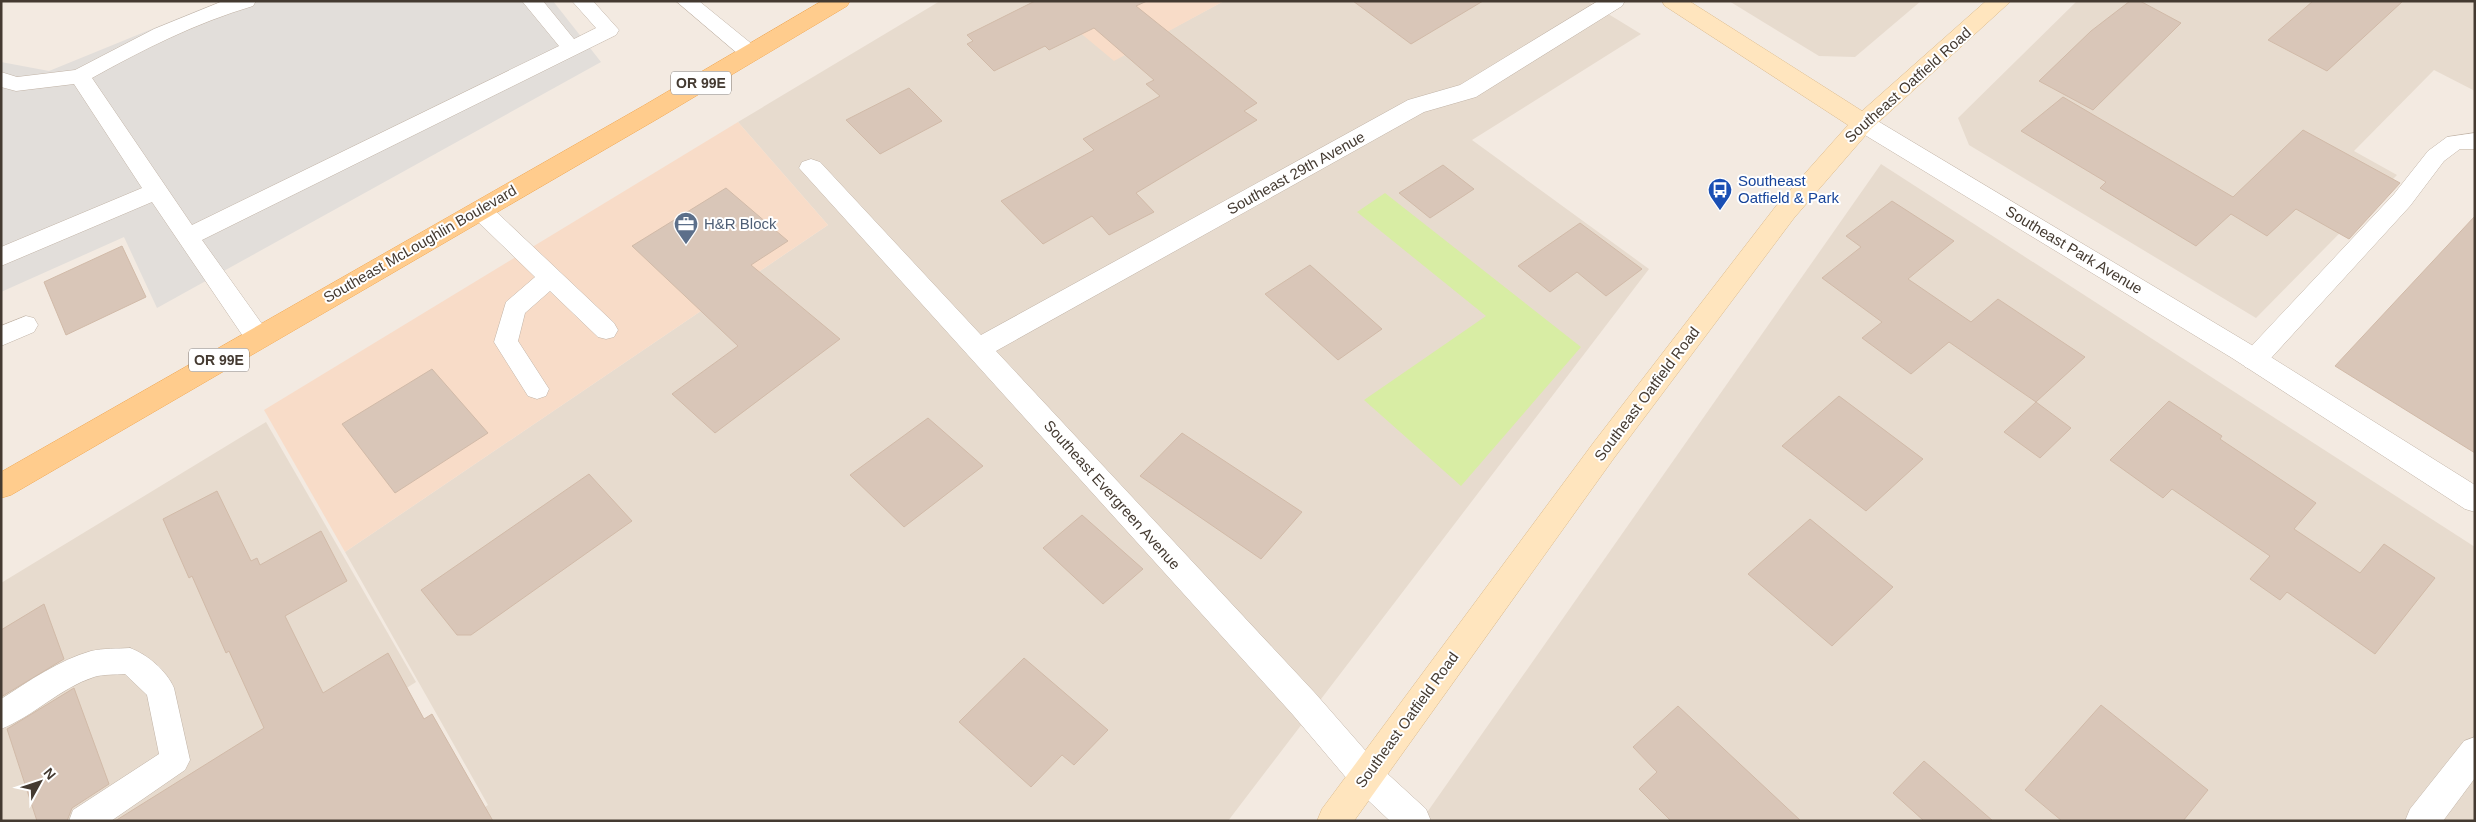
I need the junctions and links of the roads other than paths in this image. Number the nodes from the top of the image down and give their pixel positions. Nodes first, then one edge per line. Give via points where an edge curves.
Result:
1 (246, 1) edge
2 (532, 1) edge
3 (582, 1) edge
4 (686, 1) edge
5 (839, 1) edge
6 (1614, 1) edge
7 (1673, 1) edge
8 (2000, 1) edge
9 (571, 48) junction
10 (751, 54) junction
11 (80, 76) junction
12 (1, 79) edge
13 (1864, 122) junction
14 (2475, 141) edge
15 (811, 168) dead end
16 (156, 191) junction
17 (480, 210) junction
18 (188, 237) junction
19 (1, 257) edge
20 (550, 276) junction
21 (26, 325) dead end
22 (606, 330) dead end
23 (1, 337) edge
24 (258, 338) junction
25 (978, 348) junction
26 (2254, 360) junction
27 (537, 389) dead end
28 (1, 486) edge
29 (2475, 500) edge
30 (1, 715) edge
31 (2475, 752) edge
32 (1366, 776) junction
33 (84, 821) edge
34 (1334, 821) edge
35 (1414, 821) edge
36 (2422, 821) edge

1 - 11 lane via 196,16
2 - 9 lane
3 - 9 lane via 609,30
4 - 10 lane
5 - 10 main road, Southeast McLoughlin Boulevard / OR 99E
6 - 25 street, Southeast 29th Avenue via 1468,90 1416,106
7 - 13 main road, Southeast Park Avenue
8 - 13 main road, Southeast Oatfield Road
9 - 18 lane
10 - 17 main road, Southeast McLoughlin Boulevard / OR 99E
11 - 12 lane via 16,84
11 - 16 lane
13 - 26 street, Southeast Park Avenue
13 - 32 main road, Southeast Oatfield Road via 1785,212 1650,389
14 - 26 lane via 2455,142 2436,156 2402,200
15 - 25 street, Southeast Evergreen Avenue
16 - 18 lane
16 - 19 lane
17 - 20 lane
17 - 24 main road, Southeast McLoughlin Boulevard / OR 99E
18 - 24 lane
20 - 22 lane
20 - 27 lane via 514,308 506,342
21 - 23 lane
24 - 28 main road, Southeast McLoughlin Boulevard / OR 99E
25 - 32 street, Southeast Evergreen Avenue
26 - 29 street, Southeast Park Avenue
30 - 33 lane via 48,685 92,664 130,661 160,688 175,760
31 - 36 street
32 - 34 main road, Southeast Oatfield Road
32 - 35 street, Southeast Evergreen Avenue

